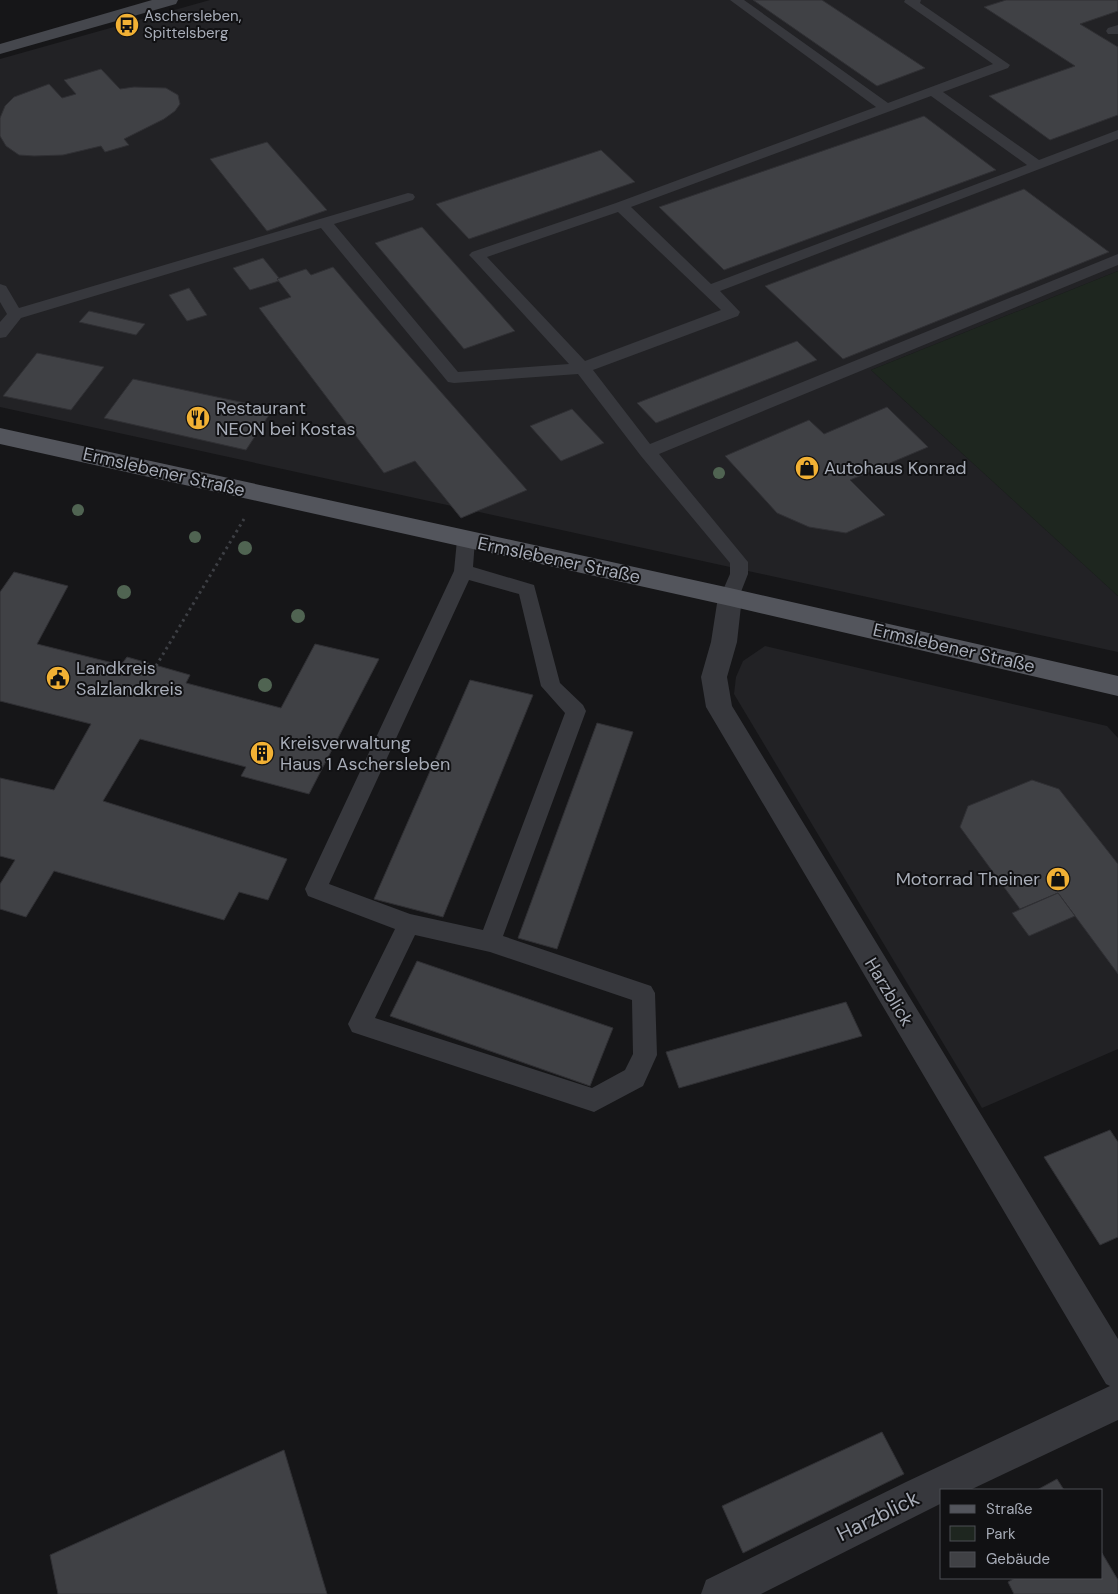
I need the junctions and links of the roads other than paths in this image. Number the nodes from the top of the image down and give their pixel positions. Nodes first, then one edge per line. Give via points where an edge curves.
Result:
1 (170, 0) edge
2 (736, 0) edge
3 (916, 0) edge
4 (0, 49) edge
5 (933, 91) junction
6 (886, 108) junction
7 (1118, 134) edge
8 (1038, 166) junction
9 (408, 197) dead end
10 (621, 206) junction
11 (324, 222) junction
12 (1118, 259) edge
13 (0, 289) edge
14 (709, 290) junction
15 (15, 314) junction
16 (0, 333) edge
17 (582, 368) junction
18 (0, 436) edge
19 (647, 452) junction
20 (466, 540) junction
21 (463, 571) junction
22 (730, 597) junction
23 (1118, 686) edge
24 (408, 924) junction
25 (490, 942) junction
26 (1118, 1372) edge
27 (1118, 1401) edge
28 (720, 1594) edge

1 - 4 main road
2 - 6 lane
3 - 5 lane via 910,2 1003,65
5 - 6 lane
5 - 8 lane
6 - 10 lane
7 - 8 lane
8 - 14 lane
9 - 11 lane
10 - 14 lane
10 - 17 lane via 478,255
11 - 15 lane
11 - 17 lane via 454,378
12 - 19 lane
13 - 15 lane
14 - 17 lane via 732,312
15 - 16 lane
17 - 19 lane
18 - 20 main road, Ermslebener Straße
19 - 22 lane via 739,562 739,574
20 - 21 lane
20 - 22 main road, Ermslebener Straße
21 - 24 lane via 316,889
21 - 25 lane via 527,590 550,686 576,711
22 - 23 main road, Ermslebener Straße
22 - 26 street, Harzblick via 724,642 714,677 719,707
24 - 25 lane
24 - 25 lane via 360,1024 594,1100 634,1078 645,1055 643,993
27 - 28 street, Harzblick

